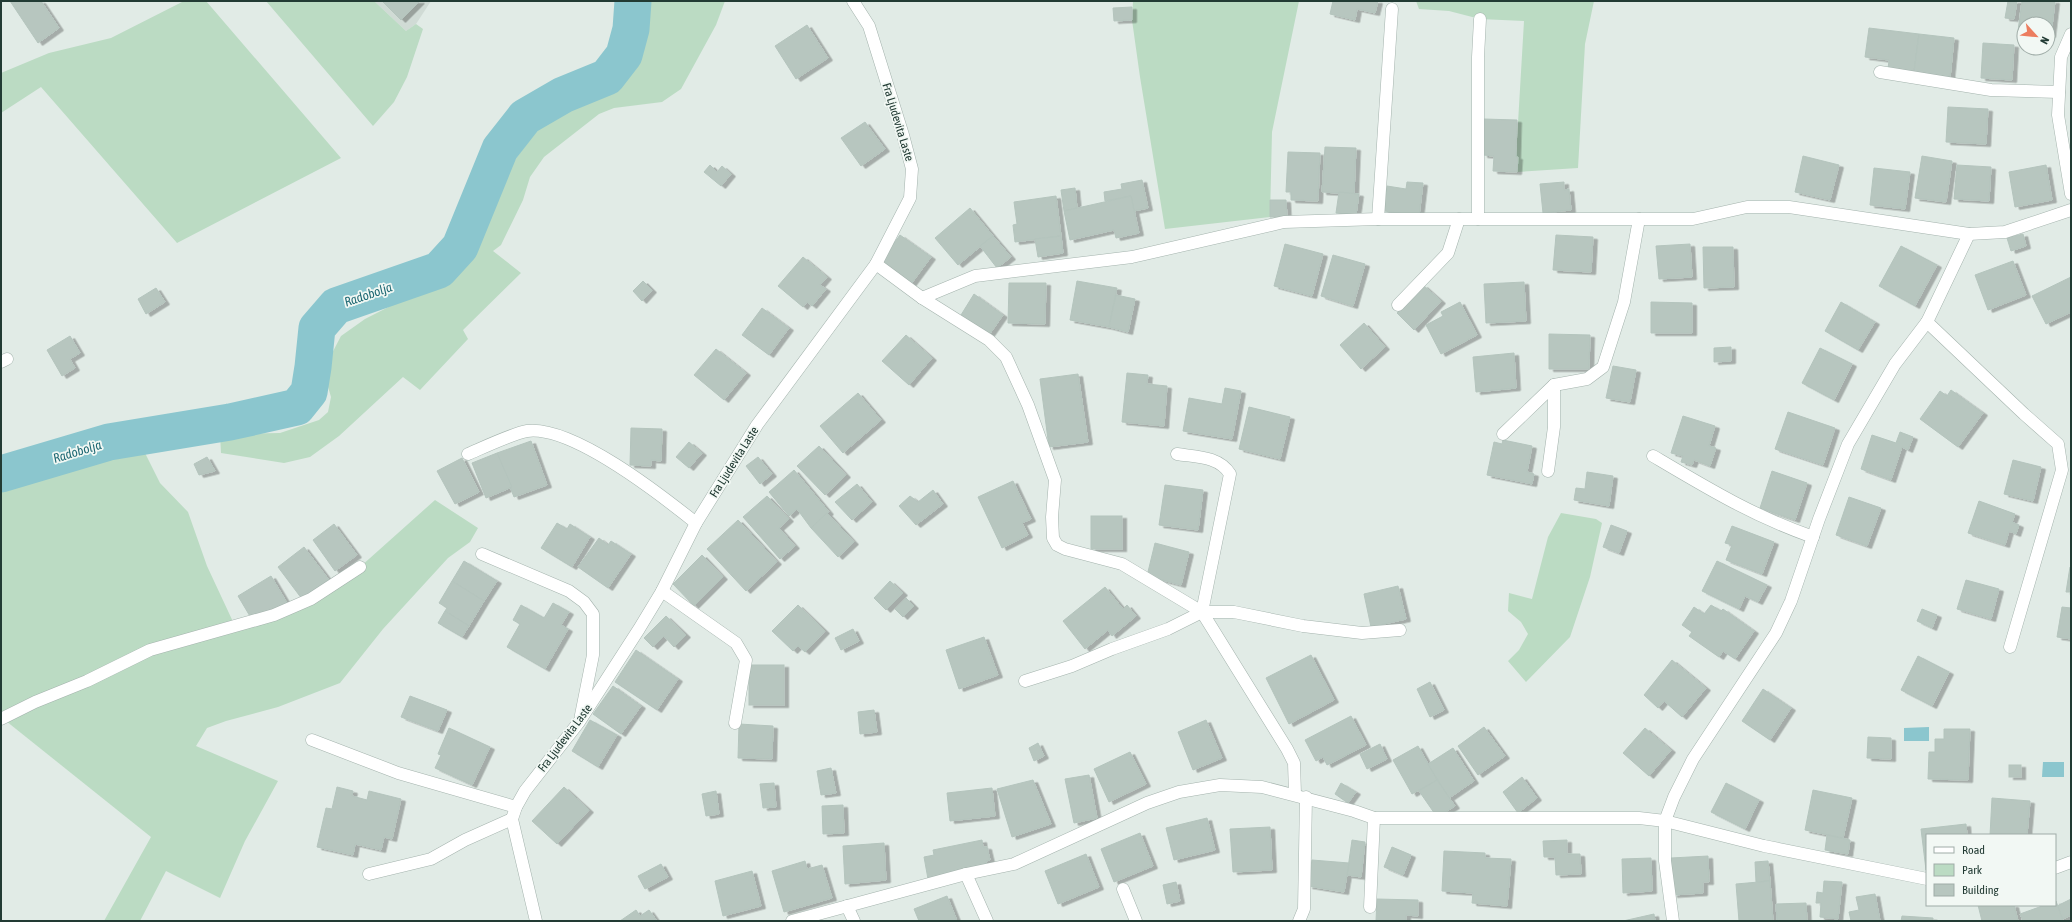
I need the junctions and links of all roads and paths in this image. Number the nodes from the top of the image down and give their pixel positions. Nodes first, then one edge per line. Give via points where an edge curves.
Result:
1 (853, 1) edge
2 (1392, 9) dead end
3 (1480, 19) dead end
4 (2071, 34) edge
5 (1880, 72) dead end
6 (2059, 92) junction
7 (2071, 194) edge
8 (2071, 210) edge
9 (1378, 218) junction
10 (1459, 219) junction
11 (1478, 219) junction
12 (1639, 219) junction
13 (1969, 234) junction
14 (876, 264) junction
15 (922, 298) junction
16 (1398, 305) dead end
17 (1927, 322) junction
18 (1554, 385) junction
19 (1503, 434) dead end
20 (468, 454) dead end
21 (1177, 454) dead end
22 (1653, 456) dead end
23 (1548, 471) dead end
24 (696, 523) junction
25 (1813, 537) junction
26 (482, 554) dead end
27 (360, 567) dead end
28 (662, 591) junction
29 (1202, 612) junction
30 (1400, 630) dead end
31 (2010, 647) dead end
32 (1025, 681) dead end
33 (1, 719) edge
34 (579, 722) junction
35 (735, 723) dead end
36 (312, 740) dead end
37 (1300, 796) junction
38 (516, 807) junction
39 (1374, 818) junction
40 (512, 820) junction
41 (1666, 821) junction
42 (2071, 862) edge
43 (2056, 868) edge
44 (369, 874) dead end
45 (966, 874) junction
46 (1926, 879) edge
47 (1123, 889) dead end
48 (847, 906) junction
49 (1370, 907) dead end
50 (536, 921) edge
51 (792, 921) edge
52 (854, 921) edge
53 (987, 921) edge
54 (1136, 921) edge
55 (1299, 921) edge
56 (1673, 921) edge

1 - 14 street, Fra Ljudevita Laste via 869,26 912,169 910,198
2 - 9 street
3 - 11 street
4 - 6 street via 2061,57
5 - 6 street via 1991,90
6 - 7 street via 2058,115
8 - 13 street via 2005,232
9 - 10 street
9 - 15 street via 1284,222 1132,257 975,276
10 - 11 street
10 - 16 street via 1448,253
11 - 12 street
12 - 13 street via 1693,219 1746,207 1789,207
12 - 18 street via 1624,302 1603,367 1587,378
13 - 17 street
14 - 15 street
14 - 24 street, Fra Ljudevita Laste via 757,425
15 - 29 street via 989,340 1006,357 1028,405 1055,480 1052,517 1053,538 1057,545 1122,564
17 - 25 street via 1896,364 1848,444
17 - 31 street via 2058,444 2062,470
18 - 19 street
18 - 23 street via 1554,427
20 - 24 street via 527,431 546,432 585,447 647,484
21 - 29 street via 1217,461 1226,467 1230,474
22 - 25 street via 1723,498 1771,522
24 - 28 street, Fra Ljudevita Laste
25 - 41 street via 1791,601 1776,633 1692,759
26 - 34 street via 569,591 584,602 593,614 593,655
27 - 33 street via 310,599 274,615 150,650
28 - 34 street, Fra Ljudevita Laste
28 - 35 street via 736,643 746,660
29 - 30 street via 1234,612 1303,626 1362,634
29 - 32 street via 1168,629
29 - 37 street via 1287,749 1294,764
34 - 38 street, Fra Ljudevita Laste via 525,791
36 - 38 street via 398,773
37 - 39 street
37 - 45 street via 1262,787 1220,785 1179,792 1140,806 1014,864
37 - 55 street via 1304,909
38 - 40 street, Fra Ljudevita Laste
39 - 41 street via 1639,818
39 - 49 street
40 - 44 street via 465,840 431,859
40 - 50 street
41 - 46 street via 1764,846
41 - 56 street via 1665,861
42 - 43 street
45 - 48 street
45 - 53 street
47 - 54 street
48 - 51 street
48 - 52 street

